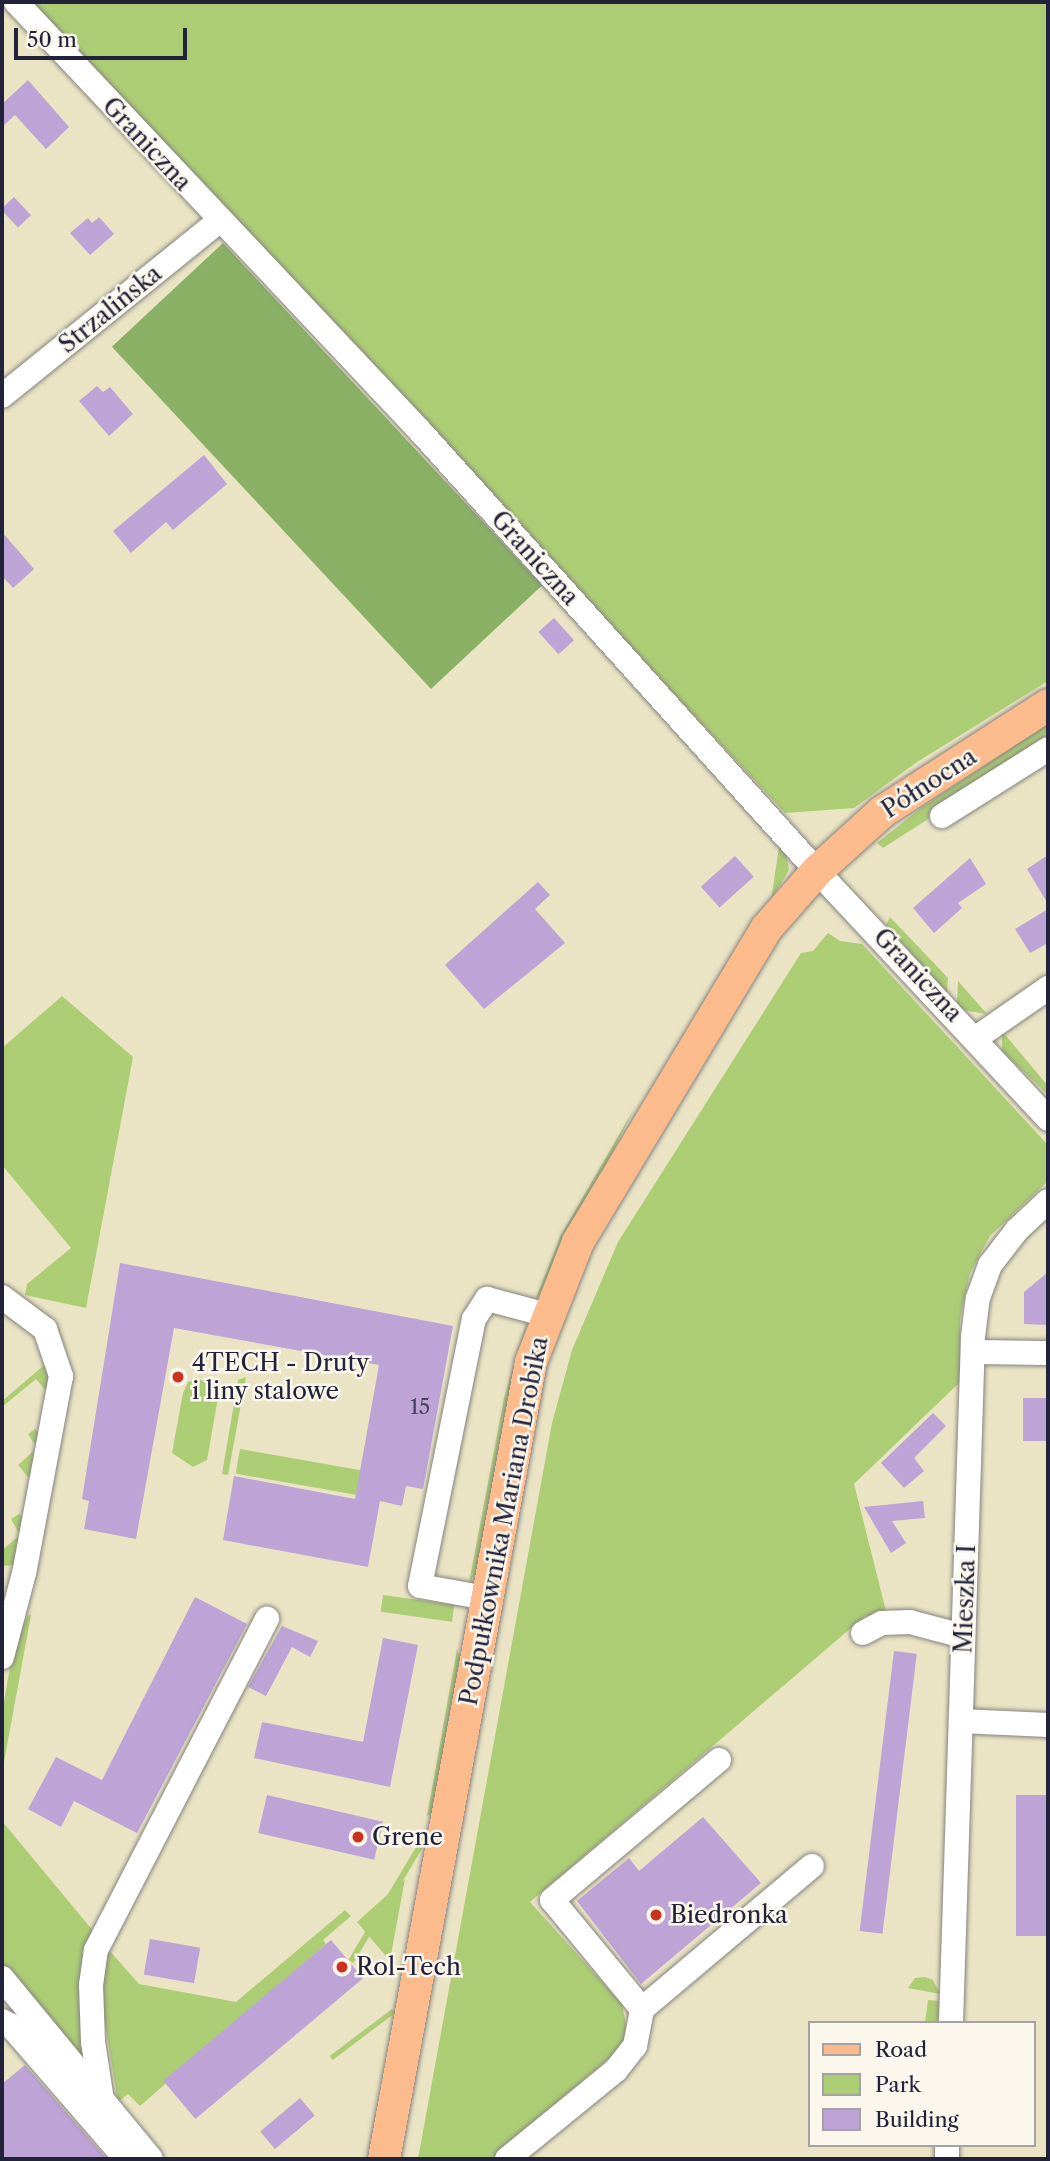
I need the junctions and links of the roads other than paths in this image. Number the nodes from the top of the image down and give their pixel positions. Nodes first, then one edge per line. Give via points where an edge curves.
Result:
1 (16, 2) edge
2 (219, 221) junction
3 (2, 396) edge
4 (1048, 705) edge
5 (1048, 749) edge
6 (942, 816) dead end
7 (817, 870) junction
8 (1048, 988) edge
9 (976, 1038) junction
10 (1048, 1119) edge
11 (1048, 1201) edge
12 (2, 1297) edge
13 (547, 1315) junction
14 (973, 1352) junction
15 (1048, 1353) edge
16 (486, 1598) junction
17 (7, 1607) edge
18 (267, 1618) dead end
19 (863, 1633) dead end
20 (963, 1636) junction
21 (2, 1657) edge
22 (961, 1721) junction
23 (1048, 1725) edge
24 (719, 1760) dead end
25 (812, 1866) dead end
26 (2, 1978) edge
27 (642, 2008) junction
28 (2, 2021) edge
29 (951, 2021) edge
30 (102, 2100) junction
31 (126, 2159) edge
32 (151, 2159) edge
33 (384, 2159) edge
34 (507, 2159) edge

1 - 2 street, Graniczna
2 - 3 street, Strzalińska
2 - 7 street, Graniczna via 420,430
4 - 7 main road, Północna via 882,812
5 - 6 street, Północna
7 - 9 street, Graniczna
7 - 13 main road, Podpułkownika Mariana Drobika via 766,929 616,1174 578,1242
8 - 9 street
9 - 10 street, Graniczna
11 - 14 street, Mieszka I via 990,1265 978,1298
12 - 17 street via 45,1329 61,1376
13 - 16 main road, Podpułkownika Mariana Drobika via 531,1362
13 - 16 street via 487,1299 474,1319 419,1586
14 - 15 street
14 - 20 street, Mieszka I
16 - 33 main road, Podpułkownika Mariana Drobika
17 - 21 street
18 - 30 street via 96,1950 93,2042
19 - 20 street via 881,1623 909,1622
20 - 22 street, Mieszka I
22 - 23 street
22 - 29 street, Mieszka I
24 - 27 street via 552,1900
25 - 27 street
26 - 30 street
27 - 34 street via 635,2046 616,2070
28 - 31 street
30 - 32 street

